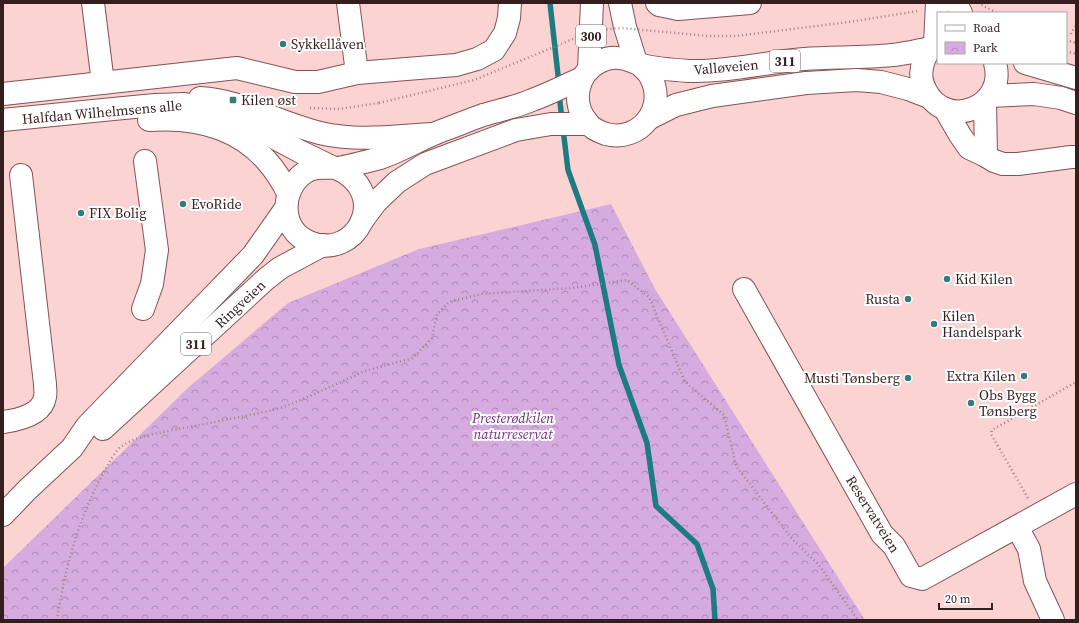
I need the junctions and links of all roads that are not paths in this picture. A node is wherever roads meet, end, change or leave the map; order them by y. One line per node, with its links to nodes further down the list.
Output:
1 (93, 3): 18 (main road)
2 (348, 3): 15 (main road)
3 (510, 3): 15 (main road)
4 (592, 3): 16 (main road, 300)
5 (620, 3): 12 (main road, 300)
6 (657, 3): 7 (main road)
7 (750, 3)
8 (956, 3): 10 (main road)
9 (930, 6): 11 (main road)
10 (960, 12)
11 (935, 45): 12 (main road, Valløveien / 311); 21 (main road)
12 (638, 64): 16 (main road, Valløveien / 311); 24 (main road)
13 (995, 64): 20 (main road)
14 (1028, 64): 17 (main road)
15 (357, 73): 18 (main road)
16 (580, 77): 26 (main road); 28 (main road, 311)
17 (1076, 78)
18 (103, 83): 19 (main road)
19 (3, 94)
20 (987, 99): 21 (main road, Valløveien / 311); 22 (main road, Valløveien / 311); 29 (main road)
21 (937, 103): 24 (main road, Valløveien / 311); 29 (main road)
22 (1076, 103)
23 (156, 105): 25 (main road, Halfdan Wilhelmsens alle); 28 (main road); 32 (main road, Halfdan Wilhelmsens alle)
24 (650, 118): 26 (main road, Valløveien / 311)
25 (3, 120)
26 (582, 124): 35 (main road, 311)
27 (3, 134): 34 (main road, Halfdan Wilhelmsens alle)
28 (434, 134): 32 (main road, Ringveien)
29 (986, 156): 30 (main road)
30 (1076, 157)
31 (146, 161): 38 (main road)
32 (334, 167): 34 (main road, Ringveien / 311); 35 (main road)
33 (21, 175): 39 (main road)
34 (287, 201): 36 (main road); 40 (main road, Ringveien / 311)
35 (362, 222): 36 (main road, Ringveien / 311)
36 (323, 246): 40 (main road, Ringveien / 311)
37 (744, 289): 43 (main road, Reservatveien)
38 (143, 309)
39 (3, 422)
40 (72, 448): 42 (main road, Ringveien / 311)
41 (1076, 494): 43 (main road, Reservatveien)
42 (3, 515)
43 (1017, 527): 44 (main road)
44 (1053, 620)

